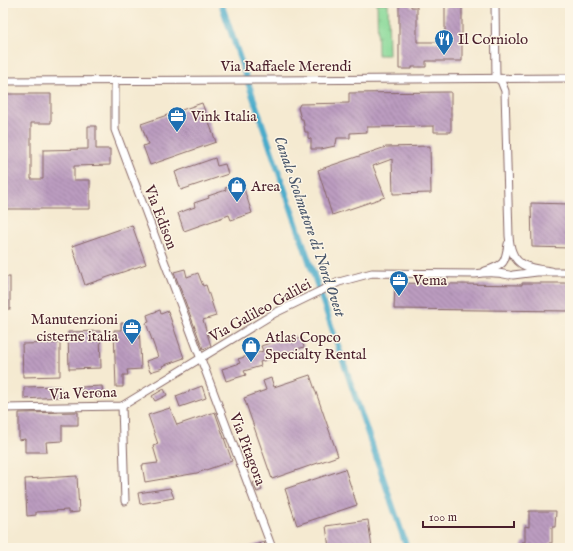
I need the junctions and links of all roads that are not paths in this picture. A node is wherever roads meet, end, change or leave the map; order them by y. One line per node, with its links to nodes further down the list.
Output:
1 (495, 3): 2 (street)
2 (496, 78): 3 (street, Via Raffaele Merendi); 4 (street, Via Raffaele Merendi); 6 (street)
3 (570, 78)
4 (115, 80): 5 (street, Via Raffaele Merendi); 13 (street, Via Edison)
5 (3, 81)
6 (509, 236): 7 (street); 8 (street)
7 (516, 260): 8 (street); 9 (street, Via Galileo Galilei); 12 (street)
8 (504, 261): 11 (street, Via Galileo Galilei); 12 (street)
9 (551, 271): 10 (street, Via Galileo Galilei); 12 (street, Via Galileo Galilei)
10 (570, 272)
11 (475, 274): 12 (street, Via Galileo Galilei); 13 (street, Via Galileo Galilei)
12 (511, 275)
13 (200, 359): 14 (street, Via Verona); 17 (street, Via Pitagora)
14 (122, 406): 15 (street, Via Verona); 16 (street)
15 (3, 408)
16 (125, 501)
17 (272, 548)

